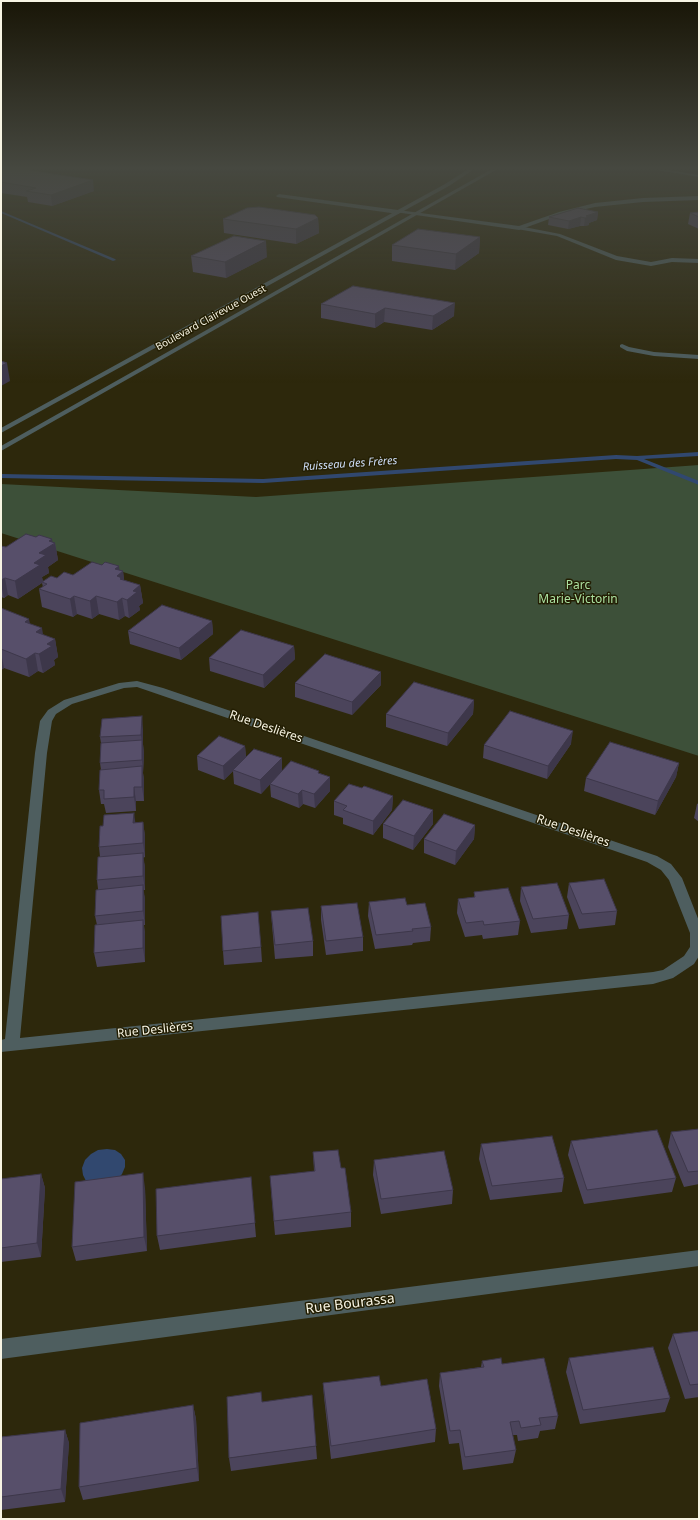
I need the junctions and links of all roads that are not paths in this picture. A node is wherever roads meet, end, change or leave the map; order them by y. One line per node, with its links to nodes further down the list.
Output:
1 (345, 241): 4 (street, Boulevard Clairevue Ouest)
2 (367, 241): 6 (street, Boulevard Clairevue Ouest)
3 (573, 241): 5 (street)
4 (308, 261): 6 (street); 9 (street, Boulevard Clairevue Ouest)
5 (699, 261)
6 (326, 264): 10 (street, Boulevard Clairevue Ouest)
7 (622, 346): 8 (street)
8 (699, 357)
9 (72, 391): 10 (street); 11 (street, Boulevard Clairevue Ouest)
10 (94, 396): 12 (street, Boulevard Clairevue Ouest)
11 (1, 431)
12 (1, 449)
13 (7, 1046): 13 (street, Rue Deslières)
14 (699, 1258): 15 (street, Rue Bourassa)
15 (1, 1349)

